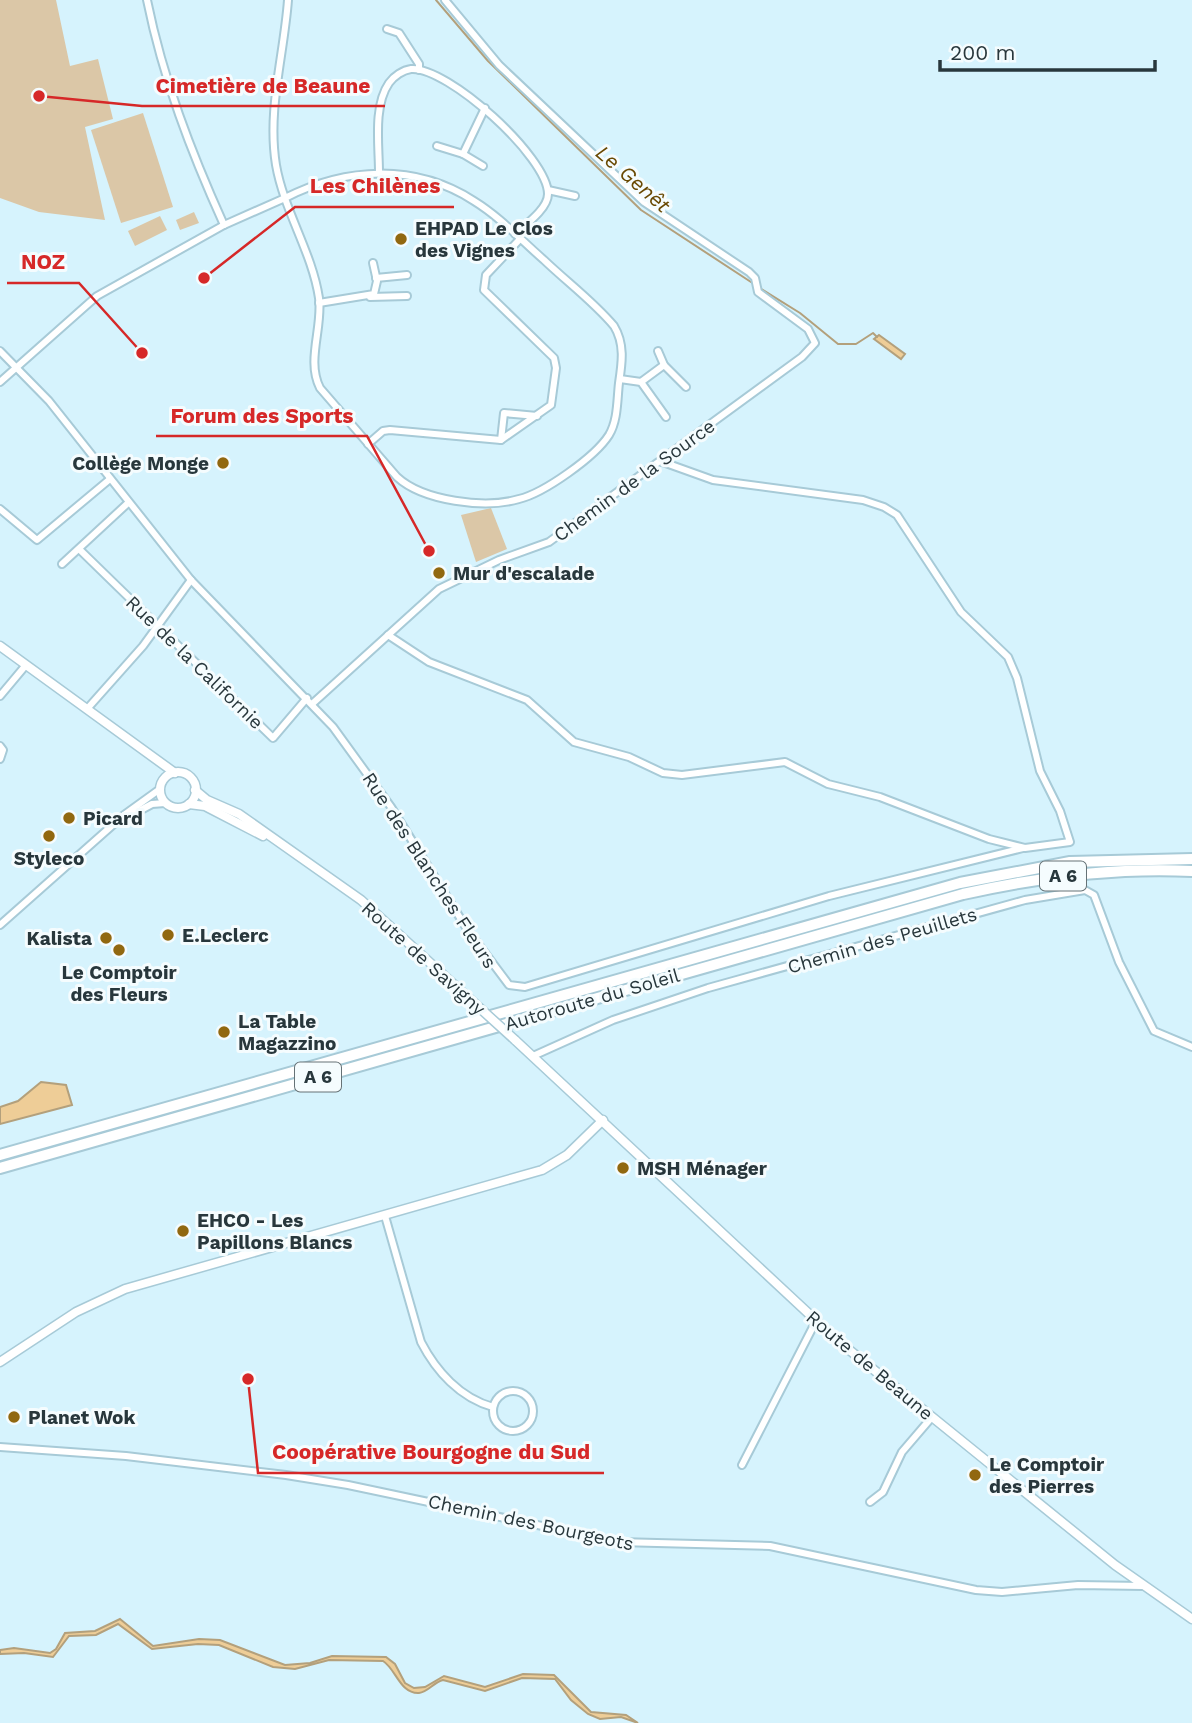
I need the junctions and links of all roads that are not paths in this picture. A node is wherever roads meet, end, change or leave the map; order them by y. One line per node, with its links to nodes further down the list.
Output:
1 (147, 0): 14 (street)
2 (445, 0): 34 (street, Chemin de la Source)
3 (288, 1): 13 (street)
4 (387, 29): 5 (street)
5 (419, 70): 6 (street); 10 (street)
6 (485, 108): 8 (street); 11 (street)
7 (437, 146): 8 (street)
8 (463, 155): 9 (street)
9 (483, 166)
10 (379, 173): 13 (street); 15 (street)
11 (548, 190): 12 (street); 15 (street)
12 (575, 196)
13 (285, 198): 14 (street); 21 (street)
14 (224, 225): 25 (street)
15 (517, 237): 26 (street); 30 (street)
16 (373, 263): 18 (street)
17 (407, 275): 18 (street)
18 (376, 278): 20 (street)
19 (407, 296): 20 (street)
20 (369, 297): 21 (street)
21 (319, 303): 33 (street)
22 (0, 351): 25 (street, Rue des Blanches Fleurs)
23 (658, 351): 24 (street)
24 (664, 365): 28 (street); 29 (street)
25 (16, 367): 27 (street); 35 (street, Rue des Blanches Fleurs)
26 (620, 379): 28 (street); 36 (street)
27 (0, 382)
28 (641, 382): 31 (street)
29 (686, 387)
30 (539, 416): 32 (street); 32 (street)
31 (666, 417)
32 (501, 440): 33 (street)
33 (368, 444): 36 (street)
34 (660, 461): 44 (street, Chemin de la Source); 60 (street)
35 (110, 479): 37 (street, Rue des Blanches Fleurs); 38 (street)
36 (503, 502): 39 (street)
37 (128, 503): 40 (street); 42 (street, Rue des Blanches Fleurs)
38 (0, 509)
39 (506, 510)
40 (79, 549): 41 (street); 43 (street, Rue de la Californie)
41 (62, 564)
42 (191, 580): 43 (street); 48 (street, Rue des Blanches Fleurs)
43 (158, 626): 48 (street, Rue de la Californie); 49 (street)
44 (388, 635): 48 (street, Chemin de la Source); 60 (street)
45 (0, 646): 46 (main road)
46 (26, 665): 47 (street); 49 (main road)
47 (0, 696)
48 (310, 701): 60 (street, Rue des Blanches Fleurs)
49 (87, 709): 51 (main road)
50 (0, 746): 52 (street)
51 (153, 758): 53 (main road); 54 (main road)
52 (0, 759)
53 (176, 773): 54 (main road); 55 (main road)
54 (161, 785): 56 (main road); 59 (street)
55 (195, 790): 57 (main road); 58 (main road, Route de Savigny)
56 (165, 803): 57 (main road); 59 (street)
57 (189, 804): 58 (main road, Route de Savigny)
58 (228, 810): 65 (main road, Route de Savigny, bridge)
59 (119, 821): 63 (street)
60 (1024, 848)
61 (1192, 859): 68 (highway, Autoroute du Soleil / A 6)
62 (1192, 871): 69 (highway, Autoroute du Soleil / A 6)
63 (0, 925)
64 (1192, 1047): 65 (street, Chemin des Peuillets)
65 (533, 1056): 66 (main road, Route de Savigny)
66 (568, 1087): 67 (main road, Route de Beaune)
67 (603, 1120): 72 (main road); 73 (main road, Route de Beaune)
68 (0, 1155)
69 (44, 1155): 70 (highway, Autoroute du Soleil / A 6); 71 (highway)
70 (0, 1168)
71 (0, 1175)
72 (385, 1216): 74 (main road); 75 (street)
73 (816, 1321): 76 (main road, Route de Beaune); 78 (street)
74 (0, 1362)
75 (493, 1407): 75 (street)
76 (932, 1417): 79 (street); 80 (main road, Route de Beaune)
77 (0, 1447): 80 (street, Chemin des Bourgeots)
78 (743, 1465)
79 (870, 1502)
80 (1143, 1586): 81 (main road, Route de Beaune)
81 (1192, 1619)

